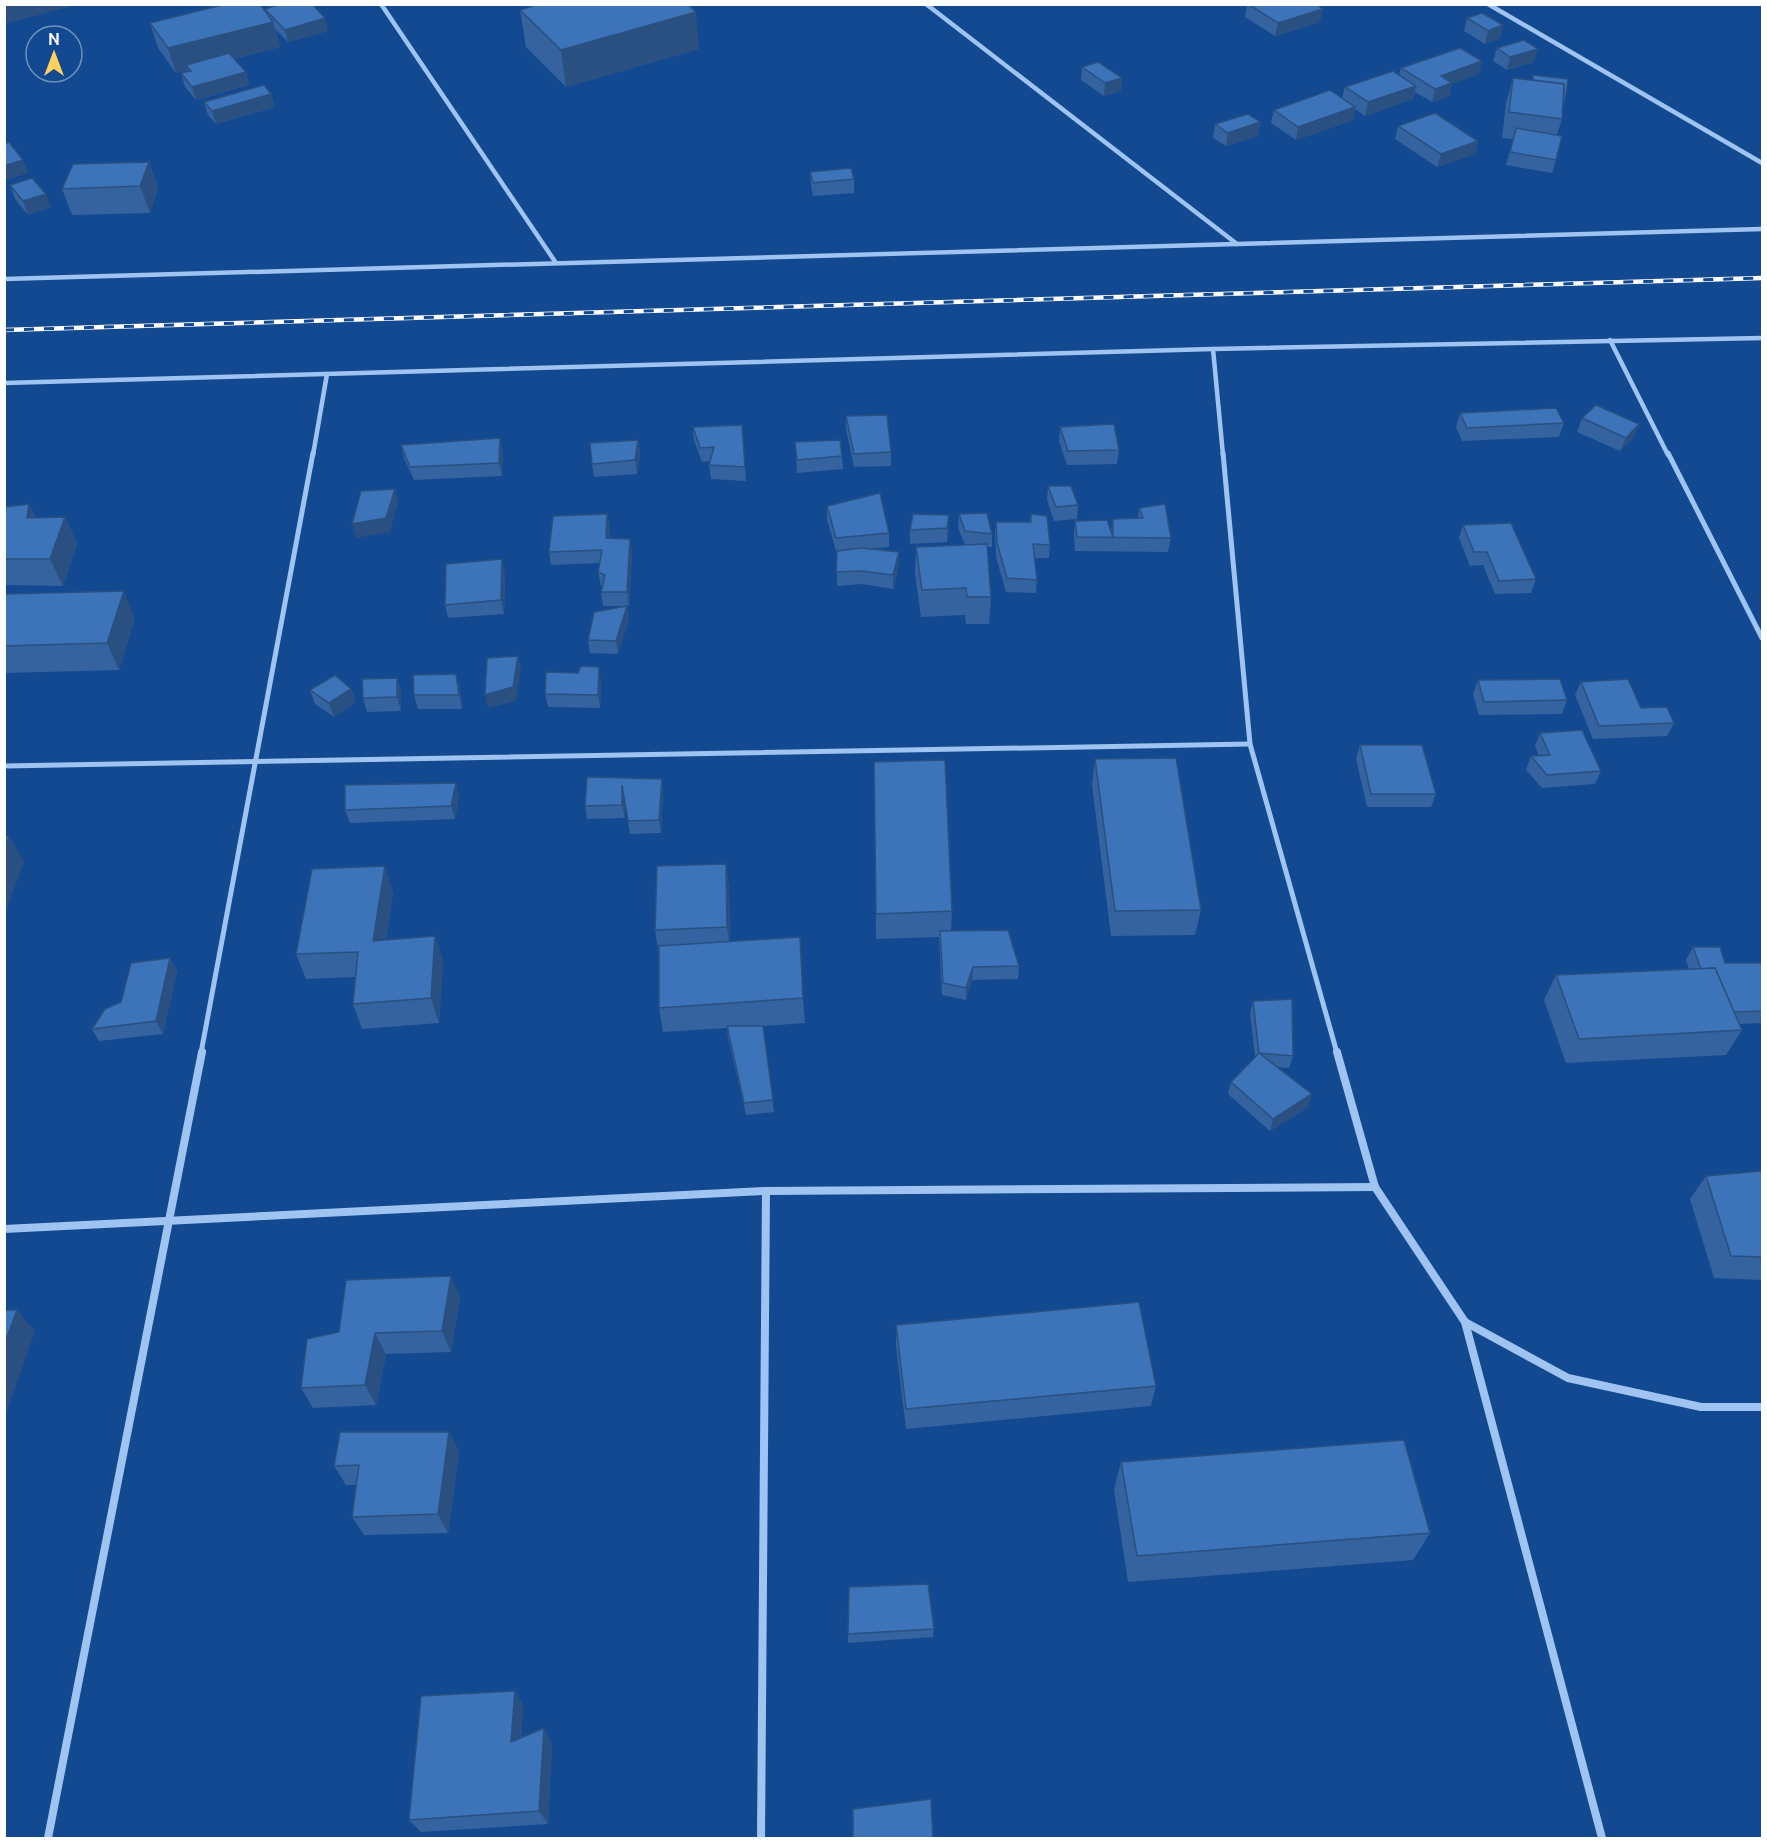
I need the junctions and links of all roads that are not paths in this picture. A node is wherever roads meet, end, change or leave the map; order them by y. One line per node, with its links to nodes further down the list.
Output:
1 (381, 4): 7 (street)
2 (926, 4): 6 (street)
3 (1488, 4): 4 (street)
4 (1762, 163)
5 (1762, 229): 6 (street)
6 (1237, 244): 7 (street)
7 (556, 263): 8 (street)
8 (4, 279)
9 (1762, 338): 10 (street)
10 (1610, 340): 11 (street); 14 (street)
11 (1213, 349): 12 (street); 15 (street)
12 (327, 374): 13 (street); 16 (street)
13 (4, 383)
14 (1762, 638)
15 (1250, 744): 16 (street); 18 (street)
16 (259, 759): 17 (street); 20 (street)
17 (4, 766)
18 (1375, 1187): 19 (street); 22 (street)
19 (766, 1191): 20 (street); 25 (street)
20 (171, 1221): 21 (street); 24 (street)
21 (4, 1229)
22 (1466, 1322): 23 (street); 26 (street)
23 (1762, 1407)
24 (48, 1839)
25 (761, 1839)
26 (1602, 1839)

